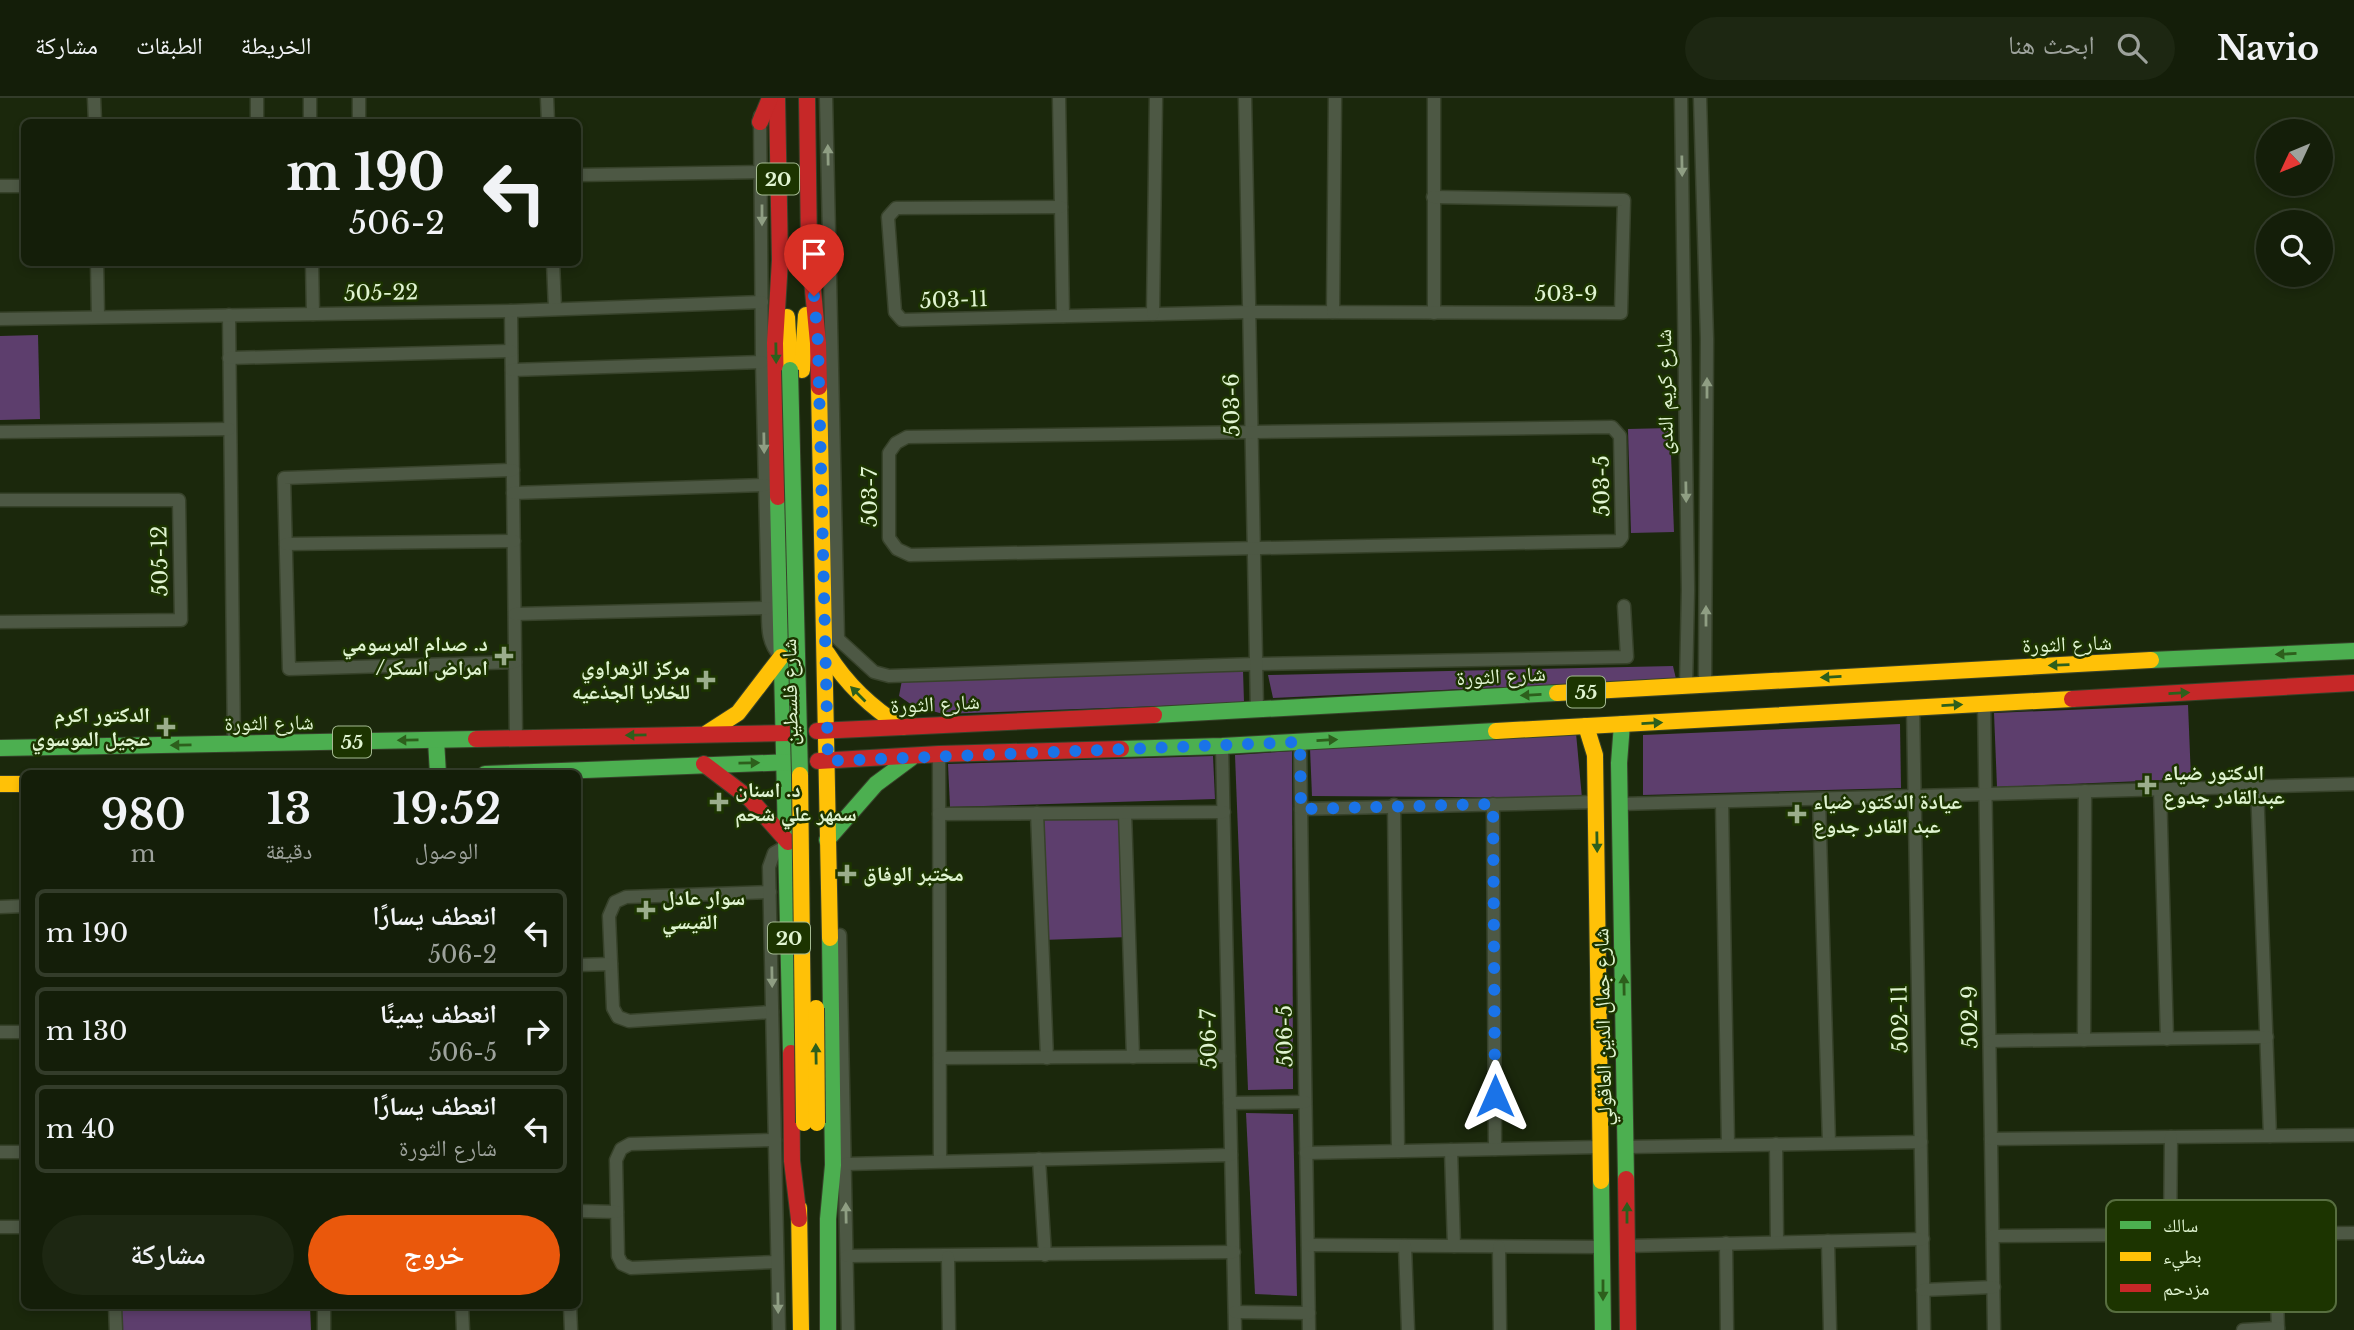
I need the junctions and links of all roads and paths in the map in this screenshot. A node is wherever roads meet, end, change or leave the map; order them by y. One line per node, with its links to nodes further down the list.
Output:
1 (94, 98): 18 (street)
2 (257, 98): 19 (street)
3 (310, 98): 20 (street)
4 (359, 98): 21 (street)
5 (547, 98): 22 (street)
6 (760, 98): 23 (street)
7 (770, 98): 23 (main road)
8 (777, 98): 31 (main road, شارع فلسطين / 20)
9 (807, 98): 30 (main road, شارع فلسطين / 20)
10 (826, 98): 72 (street, one-way to 10)
11 (1059, 98): 29 (street)
12 (1156, 98): 43 (street)
13 (1245, 98): 38 (street, 503-6)
14 (1335, 98): 39 (street)
15 (1434, 98): 28 (street)
16 (1681, 98): 47 (street, شارع كريم الندى, one-way to 47)
17 (1700, 98): 48 (street, شارع كريم الندى)
18 (95, 119)
19 (257, 119)
20 (310, 119)
21 (359, 119)
22 (548, 119)
23 (761, 122): 24 (street)
24 (762, 172): 25 (street); 35 (street, one-way to 35)
25 (581, 175)
26 (0, 186): 27 (street)
27 (21, 186)
28 (1433, 197): 40 (street); 40 (street, 503-9)
29 (1061, 207): 44 (street); 44 (street, 503-11)
30 (810, 248): 53 (main road, شارع فلسطين / 20); 68 (main road, شارع فلسطين / 20)
31 (780, 260): 53 (main road, شارع فلسطين / 20); 70 (main road, شارع فلسطين / 20, one-way to 70)
32 (97, 266): 45 (street)
33 (312, 266): 42 (street)
34 (553, 266): 36 (street)
35 (762, 302): 36 (street, 505-22); 51 (street)
36 (555, 309): 37 (street, 505-22)
37 (511, 311): 42 (street, 505-22); 49 (street)
38 (1249, 312): 39 (street, 503-9); 43 (street, 503-11); 55 (street, 503-6)
39 (1333, 312): 40 (street, 503-9)
40 (1434, 313)
41 (229, 314): 42 (street, 505-22); 45 (street, 505-22); 50 (street)
42 (313, 314)
43 (1153, 314): 44 (street, 503-11)
44 (1063, 316)
45 (98, 317): 46 (street, 505-22)
46 (0, 319)
47 (1684, 338): 48 (street); 75 (street, شارع كريم الندى, one-way to 75)
48 (1707, 339): 74 (street, شارع كريم الندى, one-way to 48)
49 (511, 351): 50 (street); 52 (street)
50 (229, 358): 54 (street)
51 (762, 362): 52 (street); 58 (street, one-way to 58)
52 (512, 370): 57 (street)
53 (796, 370): 140 (main road, شارع فلسطين / 20, bridge)
54 (229, 429): 56 (street); 89 (street)
55 (1252, 431): 63 (street, 503-6); 63 (street, 503-7); 63 (street, 503-5)
56 (0, 432)
57 (513, 470): 59 (street); 62 (street)
58 (765, 485): 59 (street); 65 (street)
59 (513, 493): 61 (street)
60 (0, 500): 67 (street, 505-12)
61 (514, 541): 62 (street); 66 (street)
62 (286, 544): 71 (street)
63 (1254, 546): 72 (street, 503-6)
64 (1624, 606): 72 (street)
65 (768, 608): 66 (street); 70 (street)
66 (515, 614): 71 (street)
67 (0, 622)
68 (825, 650): 82 (main road, one-way to 68); 83 (main road, شارع فلسطين / 20)
69 (2354, 651): 74 (main road, شارع الثورة / 55, one-way to 74)
70 (781, 657): 84 (main road, شارع فلسطين / 20); 85 (main road)
71 (515, 662): 86 (street)
72 (1256, 664): 78 (street, 503-6)
73 (2354, 683): 76 (main road, شارع الثورة / 55, one-way to 73)
74 (1705, 684): 75 (main road, شارع الثورة / 55)
75 (1686, 686): 79 (main road, شارع الثورة / 55, one-way to 79)
76 (1984, 703): 77 (main road, شارع الثورة / 55, one-way to 76); 107 (street, 502-9)
77 (1913, 707): 80 (main road, شارع الثورة / 55, one-way to 77); 108 (street, 502-11)
78 (1257, 710): 79 (main road, شارع الثورة / 55); 82 (main road, شارع الثورة / 55)
79 (1433, 718): 81 (main road, شارع الثورة / 55); 88 (main road, شارع الثورة / 55, one-way to 79)
80 (1622, 724): 81 (main road, شارع الثورة / 55); 97 (main road, شارع جمال الدين العاقولي)
81 (1587, 726): 96 (main road, شارع جمال الدين العاقولي)
82 (902, 727): 83 (main road, شارع الثورة / 55)
83 (822, 731): 94 (main road, شارع فلسطين / 20)
84 (787, 733): 85 (main road, شارع الثورة / 55); 95 (main road, شارع فلسطين / 20)
85 (704, 734): 86 (main road, شارع الثورة / 55, one-way to 86)
86 (516, 737): 87 (main road, شارع الثورة / 55)
87 (436, 740): 89 (main road, شارع الثورة / 55, one-way to 89); 99 (main road)
88 (1300, 742): 90 (main road, شارع الثورة / 55); 115 (street, 506-5)
89 (234, 745): 91 (main road, شارع الثورة / 55, one-way to 91)
90 (1222, 746): 92 (main road, شارع الثورة / 55); 116 (street, 506-7)
91 (0, 748)
92 (939, 754): 93 (main road, شارع الثورة / 55); 119 (street)
93 (912, 757): 94 (main road, شارع الثورة / 55); 120 (main road)
94 (823, 761): 120 (main road, شارع فلسطين / 20)
95 (787, 762): 98 (main road, one-way to 95); 121 (main road, شارع فلسطين / 20)
96 (1595, 763): 97 (main road); 110 (main road, شارع جمال الدين العاقولي)
97 (1619, 763): 113 (main road, شارع جمال الدين العاقولي)
98 (704, 764): 100 (main road); 121 (main road)
99 (438, 770)
100 (581, 771)
101 (2354, 783): 104 (street)
102 (0, 784): 103 (main road)
103 (21, 784)
104 (2257, 786): 105 (street); 130 (street)
105 (2160, 789): 106 (street); 131 (street)
106 (2085, 791): 107 (street); 132 (street)
107 (1986, 794): 108 (street); 133 (street, 502-9)
108 (1915, 796): 109 (street); 146 (street, 502-11)
109 (1819, 799): 111 (street); 147 (street)
110 (1597, 802): 112 (street); 150 (main road, شارع جمال الدين العاقولي, one-way to 150)
111 (1722, 802): 113 (street); 149 (street)
112 (1493, 804): 114 (street); 152 (street)
113 (1620, 804): 151 (main road, شارع جمال الدين العاقولي, one-way to 113)
114 (1394, 805): 115 (street); 154 (street)
115 (1301, 809): 138 (street, 506-5)
116 (1223, 812): 118 (street); 134 (street, 506-7)
117 (1037, 813): 118 (street); 119 (street); 137 (street)
118 (1125, 813): 135 (street)
119 (939, 814): 136 (street)
120 (832, 834): 161 (street); 166 (main road, شارع فلسطين / 20)
121 (788, 843): 122 (street); 165 (main road, شارع فلسطين / 20)
122 (770, 892): 125 (street); 127 (street, one-way to 127)
123 (21, 906): 124 (street)
124 (0, 907)
125 (611, 964): 126 (street); 127 (street)
126 (581, 965)
127 (772, 1012): 145 (street)
128 (0, 1032): 129 (street)
129 (21, 1032)
130 (2267, 1037): 131 (street); 142 (street)
131 (2167, 1039): 132 (street)
132 (2084, 1040): 133 (street)
133 (1990, 1041): 144 (street, 502-9)
134 (1229, 1056): 135 (street); 139 (street, 506-7)
135 (1133, 1057): 137 (street)
136 (940, 1058): 137 (street); 160 (street)
137 (1047, 1058)
138 (1306, 1102): 139 (street); 157 (street, 506-5)
139 (1230, 1103): 158 (street, 506-7)
140 (811, 1123): 165 (main road, شارع فلسطين / 20); 166 (main road, شارع فلسطين / 20)
141 (2354, 1135): 142 (street)
142 (2270, 1136): 143 (street)
143 (2171, 1137): 144 (street); 162 (street)
144 (1991, 1139): 172 (street, 502-9)
145 (775, 1140): 164 (street); 187 (street)
146 (1921, 1142): 147 (street); 173 (street, 502-11)
147 (1829, 1143): 148 (street)
148 (1776, 1144): 149 (street); 175 (street)
149 (1728, 1145): 151 (street)
150 (1601, 1147): 152 (street); 182 (main road, شارع جمال الدين العاقولي)
151 (1626, 1147): 180 (main road, شارع جمال الدين العاقولي, one-way to 151)
152 (1495, 1149): 153 (street)
153 (1451, 1150): 154 (street); 179 (street)
154 (1398, 1151): 157 (street)
155 (0, 1152): 156 (street)
156 (21, 1152)
157 (1306, 1153): 177 (street, 506-5)
158 (1231, 1155): 159 (street); 183 (street, 506-7)
159 (1039, 1159): 160 (street); 184 (street)
160 (940, 1161): 161 (street)
161 (845, 1164): 185 (street, one-way to 161)
162 (2170, 1200)
163 (581, 1211): 164 (street)
164 (617, 1212): 187 (street)
165 (799, 1219): 202 (main road, شارع فلسطين / 20)
166 (828, 1219): 203 (main road, شارع فلسطين / 20)
167 (0, 1227): 168 (street)
168 (21, 1227)
169 (2336, 1233): 170 (street)
170 (2354, 1233)
171 (2106, 1235): 172 (street)
172 (1993, 1236): 188 (street, 502-9)
173 (1923, 1239): 174 (street); 189 (street, 502-11)
174 (1828, 1241): 175 (street); 213 (street)
175 (1777, 1242): 176 (street)
176 (1726, 1243): 180 (street); 212 (street)
177 (1308, 1245): 178 (street); 195 (street, 506-5)
178 (1405, 1246): 179 (street); 208 (street)
179 (1454, 1246): 181 (street)
180 (1627, 1246): 211 (main road, شارع جمال الدين العاقولي)
181 (1499, 1247): 182 (street); 209 (street)
182 (1603, 1247): 210 (main road, شارع جمال الدين العاقولي, one-way to 210)
183 (1234, 1252): 184 (street); 194 (street, 506-7)
184 (1045, 1255): 186 (street)
185 (847, 1256): 186 (street); 204 (street)
186 (948, 1257): 205 (street)
187 (777, 1262): 201 (street, one-way to 201)
188 (1994, 1287): 189 (street); 215 (street, 502-9)
189 (1923, 1290): 214 (street, 502-11)
190 (115, 1309): 197 (street)
191 (324, 1309): 198 (street)
192 (462, 1309): 199 (street)
193 (570, 1309): 200 (street)
194 (1235, 1312): 195 (street); 206 (street, 506-7)
195 (1309, 1313): 207 (street, 506-5)
196 (2278, 1329): 216 (street)
197 (116, 1330)
198 (324, 1330)
199 (463, 1330)
200 (571, 1330)
201 (779, 1330)
202 (800, 1330)
203 (828, 1330)
204 (848, 1330)
205 (948, 1330)
206 (1235, 1330)
207 (1309, 1330)
208 (1408, 1330)
209 (1500, 1330)
210 (1603, 1330)
211 (1628, 1330)
212 (1727, 1330)
213 (1830, 1330)
214 (1924, 1330)
215 (1994, 1330)
216 (2244, 1330)

